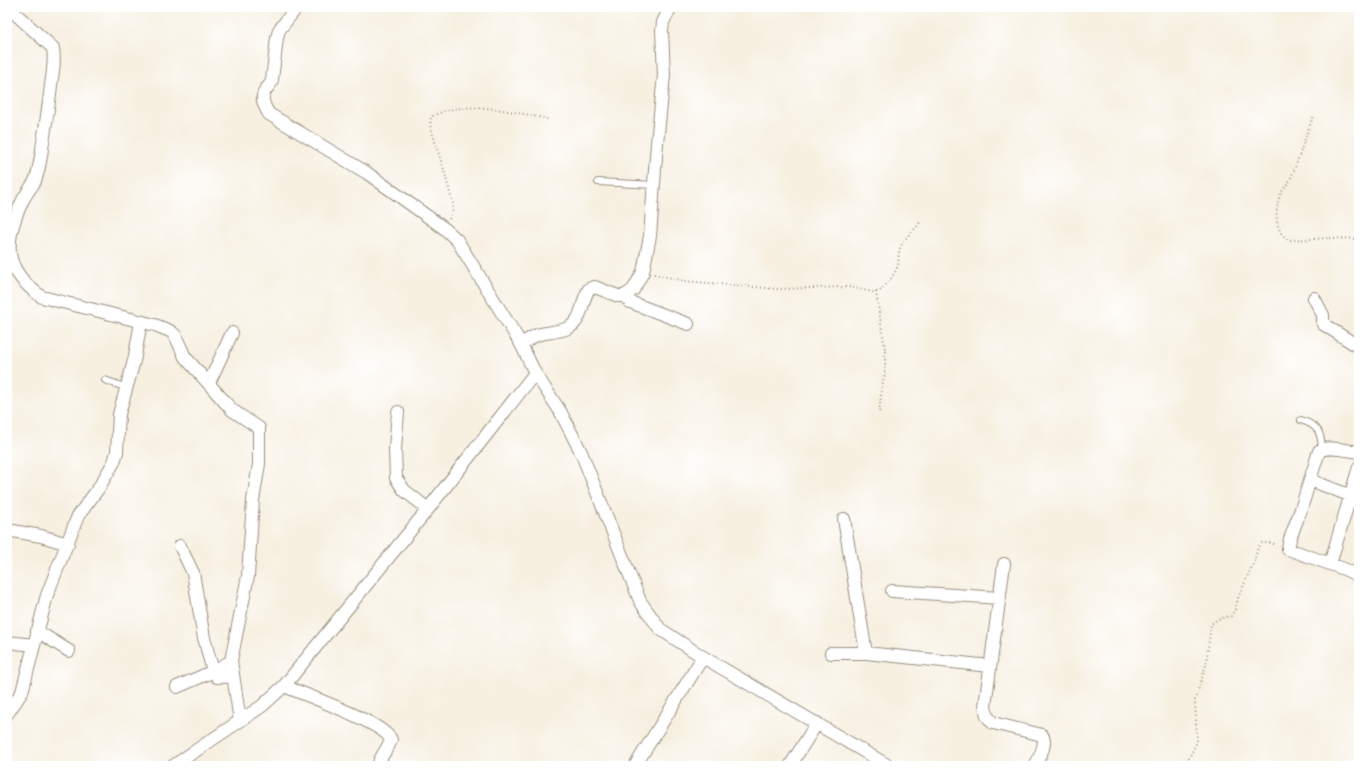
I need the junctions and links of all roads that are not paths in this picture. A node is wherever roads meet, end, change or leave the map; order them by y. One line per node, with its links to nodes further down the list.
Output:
1 (8, 7): 6 (street)
2 (297, 7): 12 (street)
3 (671, 7): 5 (street)
4 (598, 182): 5 (lane)
5 (654, 185): 7 (street)
6 (8, 254): 9 (street)
7 (624, 296): 10 (street); 12 (street)
8 (1314, 298): 13 (street)
9 (141, 322): 16 (street); 17 (street)
10 (688, 324)
11 (232, 333): 16 (street)
12 (521, 344): 14 (street)
13 (1359, 347)
14 (535, 373): 25 (street); 41 (street)
15 (105, 380): 17 (lane)
16 (209, 383): 42 (street)
17 (127, 388): 28 (street)
18 (398, 412): 25 (street)
19 (1302, 420): 20 (lane)
20 (1322, 450): 21 (street); 23 (street)
21 (1359, 452)
22 (1359, 467): 24 (street)
23 (1310, 480): 24 (street); 31 (street)
24 (1355, 497): 31 (street)
25 (428, 510): 46 (street)
26 (844, 519): 40 (street)
27 (7, 530): 28 (street)
28 (68, 544): 35 (street)
29 (180, 546): 44 (street)
30 (1004, 564): 34 (street)
31 (1330, 564): 32 (street)
32 (1359, 576)
33 (892, 591): 34 (street)
34 (1000, 598): 43 (street)
35 (37, 630): 37 (street); 38 (street)
36 (7, 642): 37 (street)
37 (34, 645): 48 (street)
38 (69, 651)
39 (831, 653): 40 (street)
40 (866, 653): 43 (street)
41 (704, 656): 50 (street); 54 (street)
42 (231, 661): 44 (street); 45 (street)
43 (990, 666): 56 (street)
44 (214, 671): 45 (street); 47 (street)
45 (232, 676): 49 (street)
46 (284, 686): 49 (street); 53 (street)
47 (177, 687)
48 (7, 714)
49 (240, 721): 52 (street)
50 (817, 723): 51 (street); 55 (street)
51 (887, 765)
52 (172, 766)
53 (382, 766)
54 (635, 766)
55 (790, 766)
56 (1035, 766)

